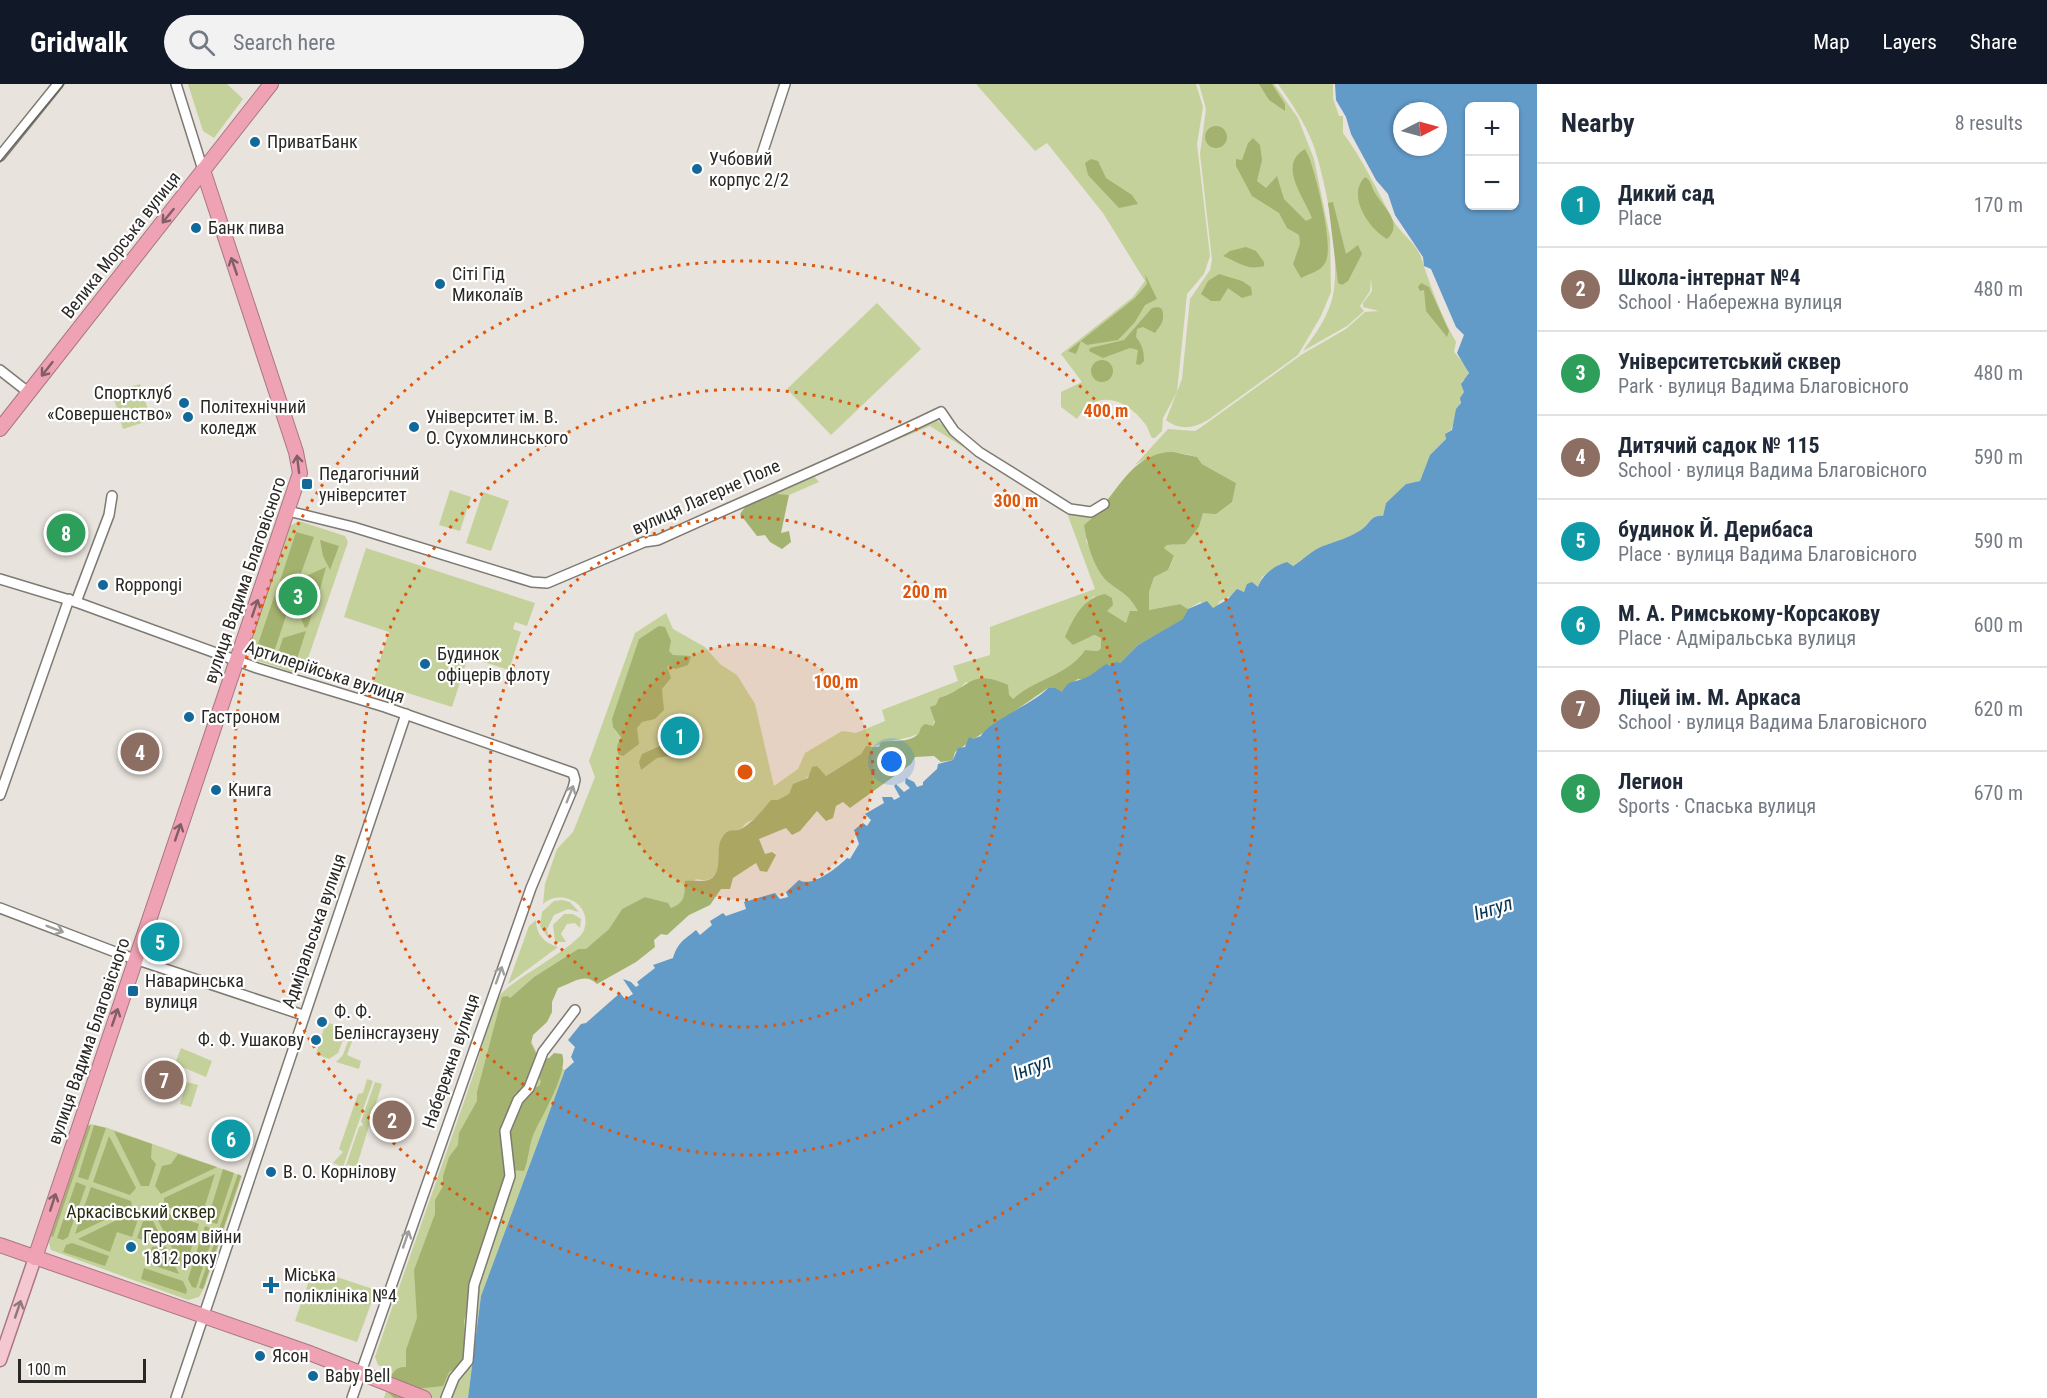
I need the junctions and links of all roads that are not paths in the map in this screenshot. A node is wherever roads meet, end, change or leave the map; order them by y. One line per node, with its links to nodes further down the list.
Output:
1 (58, 84): 5 (street)
2 (176, 84): 7 (street, вулиця Вадима Благовісного)
3 (271, 84): 7 (highway, Велика Морська вулиця)
4 (785, 84): 6 (street)
5 (0, 156)
6 (761, 157)
7 (203, 170): 9 (highway, Велика Морська вулиця, one-way to 9); 13 (highway, вулиця Вадима Благовісного, one-way to 7)
8 (0, 369): 9 (street)
9 (28, 392): 10 (highway, Велика Морська вулиця)
10 (0, 429)
11 (112, 496): 15 (street)
12 (1104, 504): 13 (street, вулиця Лагерне Поле)
13 (288, 511): 16 (highway, вулиця Вадима Благовісного, one-way to 13)
14 (0, 579): 15 (street, Артилерійська вулиця)
15 (72, 601): 16 (street, Артилерійська вулиця); 19 (street)
16 (236, 661): 17 (street, Артилерійська вулиця); 21 (highway, вулиця Вадима Благовісного, one-way to 16)
17 (406, 714): 18 (street, Артилерійська вулиця); 23 (street, Адміральська вулиця)
18 (573, 773): 28 (street, Набережна вулиця, one-way to 18)
19 (0, 795)
20 (0, 908): 21 (street, one-way to 21)
21 (135, 960): 23 (street); 25 (highway, вулиця Вадима Благовісного, one-way to 21)
22 (575, 1010): 32 (street)
23 (303, 1016): 26 (street, Адміральська вулиця)
24 (0, 1245): 25 (highway)
25 (35, 1258): 26 (highway); 27 (main road, вулиця Вадима Благовісного, one-way to 25)
26 (203, 1316): 28 (highway); 29 (street, Адміральська вулиця)
27 (0, 1360)
28 (360, 1373): 30 (street, Набережна вулиця); 31 (highway)
29 (176, 1398)
30 (352, 1398)
31 (424, 1398)
32 (446, 1398)

